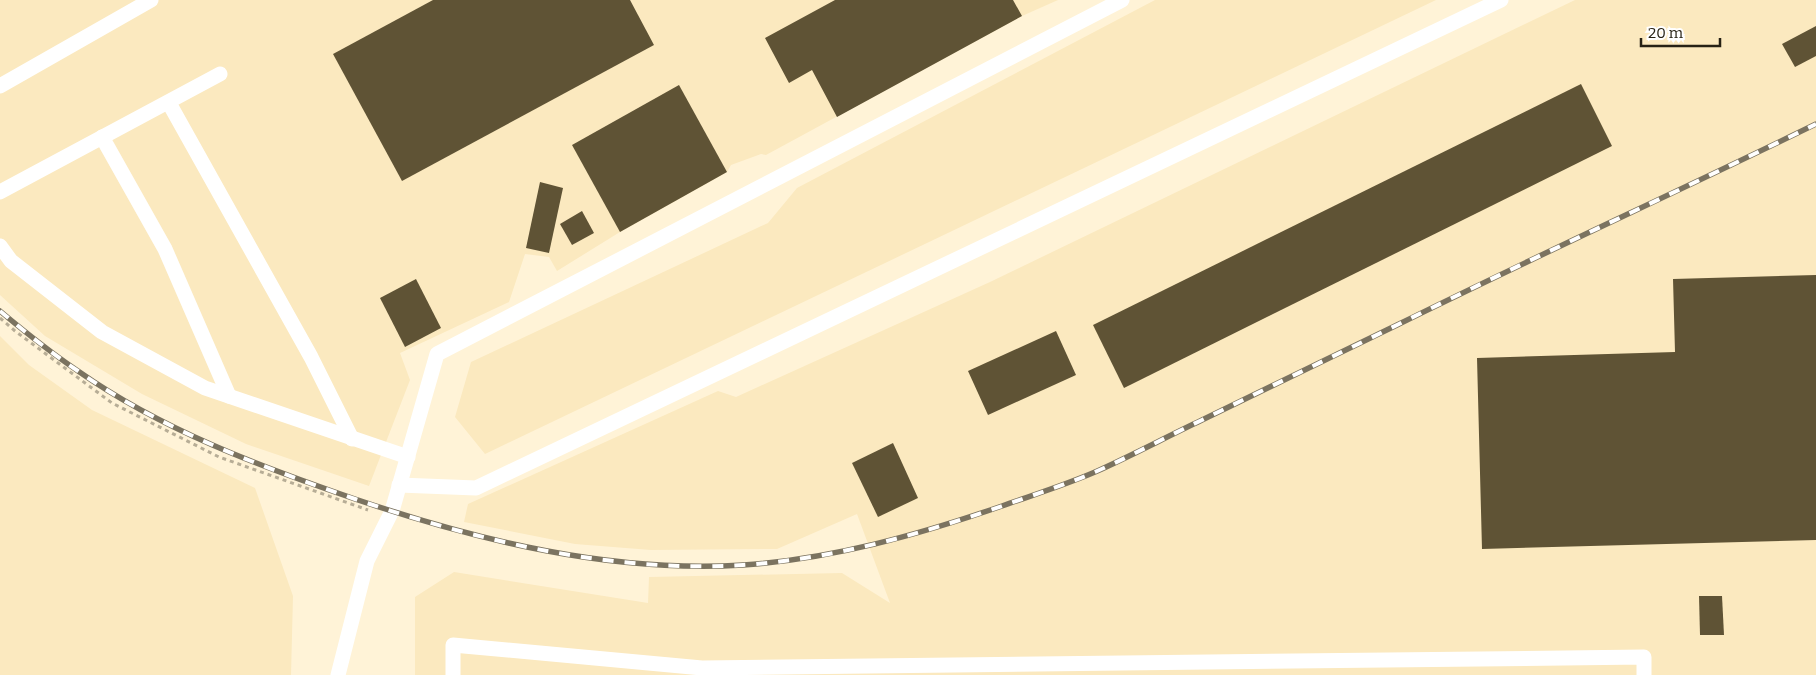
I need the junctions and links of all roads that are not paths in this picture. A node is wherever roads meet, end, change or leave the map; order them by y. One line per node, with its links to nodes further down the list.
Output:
1 (151, 0): 5 (lane)
2 (1122, 0): 12 (lane)
3 (1501, 0): 13 (lane)
4 (220, 74): 6 (lane)
5 (0, 86)
6 (169, 103): 7 (lane); 11 (lane)
7 (102, 138): 8 (lane); 10 (lane)
8 (0, 192)
9 (0, 246): 10 (lane)
10 (229, 396): 11 (lane)
11 (352, 439): 12 (lane)
12 (408, 457): 13 (lane)
13 (400, 485): 14 (lane)
14 (338, 675)
15 (453, 675): 16 (lane)
16 (1644, 675)

